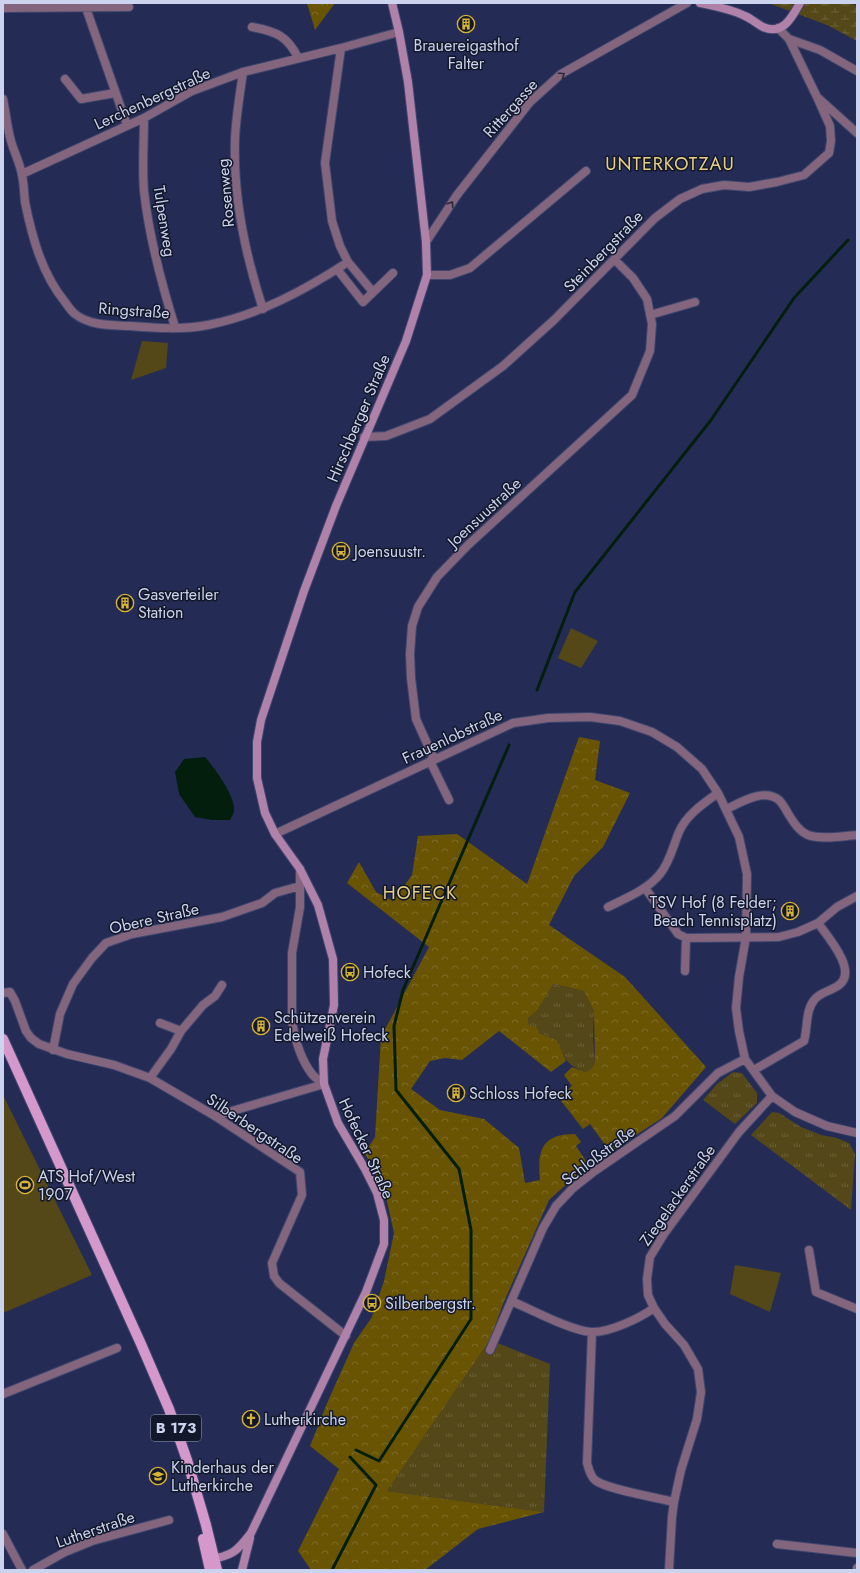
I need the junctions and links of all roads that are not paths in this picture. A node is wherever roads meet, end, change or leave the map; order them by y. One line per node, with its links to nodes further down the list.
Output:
1 (392, 3): 10 (main road, Hirschberger Straße)
2 (687, 3): 25 (street, Rittergasse, one-way to 2)
3 (700, 3): 9 (main road)
4 (800, 3): 9 (main road)
5 (86, 6): 6 (street); 7 (street); 17 (street)
6 (129, 7)
7 (3, 8)
8 (252, 27): 13 (street)
9 (778, 28): 11 (street)
10 (399, 32): 12 (street, Lerchenbergstraße); 25 (main road, Hirschberger Straße)
11 (789, 39): 14 (street); 18 (street, Steinbergstraße)
12 (341, 48): 13 (street, Lerchenbergstraße); 27 (street)
13 (298, 58): 15 (street, Lerchenbergstraße)
14 (857, 71)
15 (242, 72): 20 (street, Lerchenbergstraße); 33 (street, Rosenweg)
16 (65, 79): 17 (street)
17 (115, 93): 21 (street)
18 (817, 97): 22 (street); 26 (street, Steinbergstraße)
19 (3, 99): 24 (street, Ringstraße)
20 (144, 118): 21 (street, Lerchenbergstraße); 35 (street, Tulpenweg)
21 (126, 125): 24 (street, Lerchenbergstraße)
22 (857, 133)
23 (586, 171): 30 (street)
24 (22, 174): 35 (street, Ringstraße)
25 (428, 239): 30 (main road, Hirschberger Straße)
26 (615, 260): 34 (street, Joensuustraße); 36 (street, Steinbergstraße)
27 (348, 262): 28 (street, Ringstraße); 31 (street)
28 (338, 269): 31 (street); 33 (street, Ringstraße)
29 (393, 273): 31 (street)
30 (427, 275): 36 (main road, Hirschberger Straße)
31 (373, 292)
32 (695, 302): 34 (street)
33 (263, 309): 35 (street, Ringstraße)
34 (650, 315): 37 (street, Joensuustraße)
35 (175, 327)
36 (364, 437): 41 (main road, Hirschberger Straße)
37 (432, 760): 38 (street, Frauenlobstraße); 39 (street, Joensuustraße); 41 (street, Frauenlobstraße)
38 (718, 793): 40 (street, Frauenlobstraße); 45 (street)
39 (449, 800)
40 (727, 810): 42 (street); 49 (street, Frauenlobstraße)
41 (275, 834): 43 (main road, Hofecker Straße)
42 (857, 835)
43 (300, 869): 44 (street); 61 (main road, Hofecker Straße)
44 (300, 886): 57 (street, Obere Straße); 61 (street)
45 (644, 888): 47 (street); 50 (street)
46 (857, 896): 48 (street)
47 (608, 907)
48 (818, 923): 49 (street); 59 (street)
49 (746, 937): 50 (street); 58 (street, Frauenlobstraße)
50 (686, 938): 51 (street)
51 (685, 971)
52 (222, 985): 55 (street)
53 (3, 993): 57 (street, Silberbergstraße)
54 (160, 1023): 55 (street)
55 (181, 1031): 60 (street)
56 (3, 1039): 80 (main road, B 173)
57 (53, 1050): 60 (street, Silberbergstraße)
58 (745, 1059): 59 (street, Frauenlobstraße); 66 (street, Schloßstraße)
59 (754, 1070): 62 (street, Frauenlobstraße)
60 (150, 1078): 63 (street, Silberbergstraße)
61 (324, 1084): 63 (street); 70 (main road, Hofecker Straße)
62 (772, 1096): 64 (street, Frauenlobstraße); 67 (street, Ziegelackerstraße)
63 (215, 1116): 70 (street, Silberbergstraße)
64 (857, 1133)
65 (808, 1250): 68 (street)
66 (511, 1301): 69 (street); 72 (street, Schloßstraße)
67 (654, 1308): 69 (street); 74 (street, Ziegelackerstraße)
68 (857, 1309)
69 (592, 1332): 74 (street)
70 (346, 1336): 77 (main road, Hofecker Straße)
71 (117, 1348): 73 (street)
72 (490, 1350)
73 (3, 1394)
74 (674, 1502): 85 (street, Ziegelackerstraße)
75 (169, 1520): 82 (street, Lutherstraße)
76 (3, 1534): 81 (street)
77 (251, 1534): 80 (main road, Hofecker Straße); 84 (main road, Hofecker Straße)
78 (777, 1544): 79 (street)
79 (857, 1553)
80 (211, 1563): 83 (main road, B 173)
81 (22, 1570)
82 (33, 1570)
83 (217, 1570)
84 (242, 1570)
85 (669, 1570)

